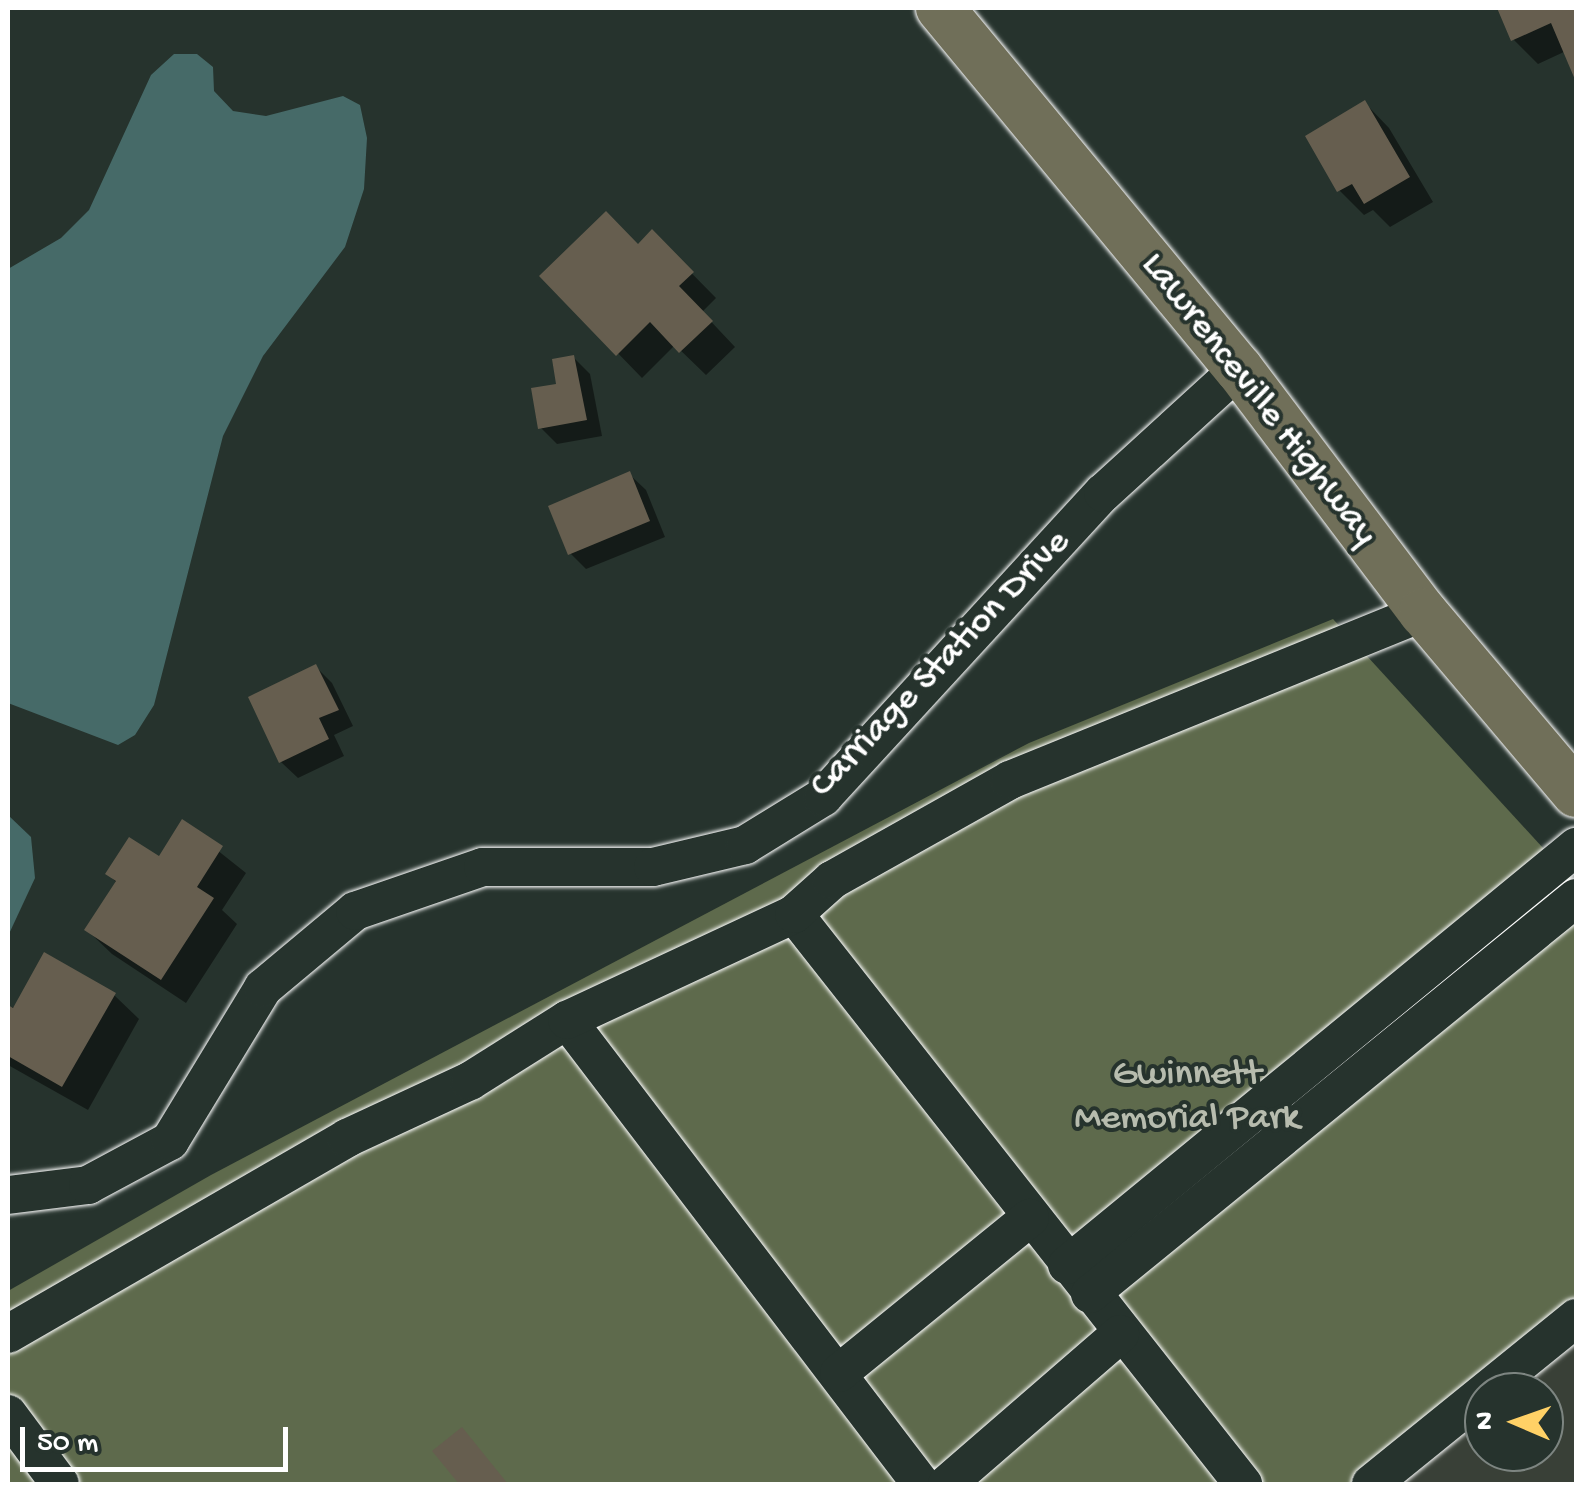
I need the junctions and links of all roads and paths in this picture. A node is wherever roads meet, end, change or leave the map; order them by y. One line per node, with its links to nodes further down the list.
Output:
1 (940, 8): 2 (main road, Lawrenceville Highway)
2 (1239, 369): 3 (main road, Lawrenceville Highway); 9 (street, Carriage Station Drive)
3 (1423, 612): 4 (main road, Lawrenceville Highway); 7 (street)
4 (1576, 793)
5 (1576, 847): 11 (street)
6 (1576, 898): 11 (street)
7 (794, 914): 8 (street); 10 (street)
8 (567, 1020): 13 (street); 15 (street)
9 (8, 1195)
10 (1030, 1218): 11 (street); 15 (street)
11 (1079, 1280): 14 (street)
12 (1576, 1318): 21 (street)
13 (8, 1334)
14 (1120, 1334): 19 (street); 20 (street)
15 (840, 1372): 18 (street)
16 (8, 1414): 17 (street)
17 (60, 1484)
18 (921, 1484)
19 (946, 1484)
20 (1243, 1484)
21 (1371, 1484)

